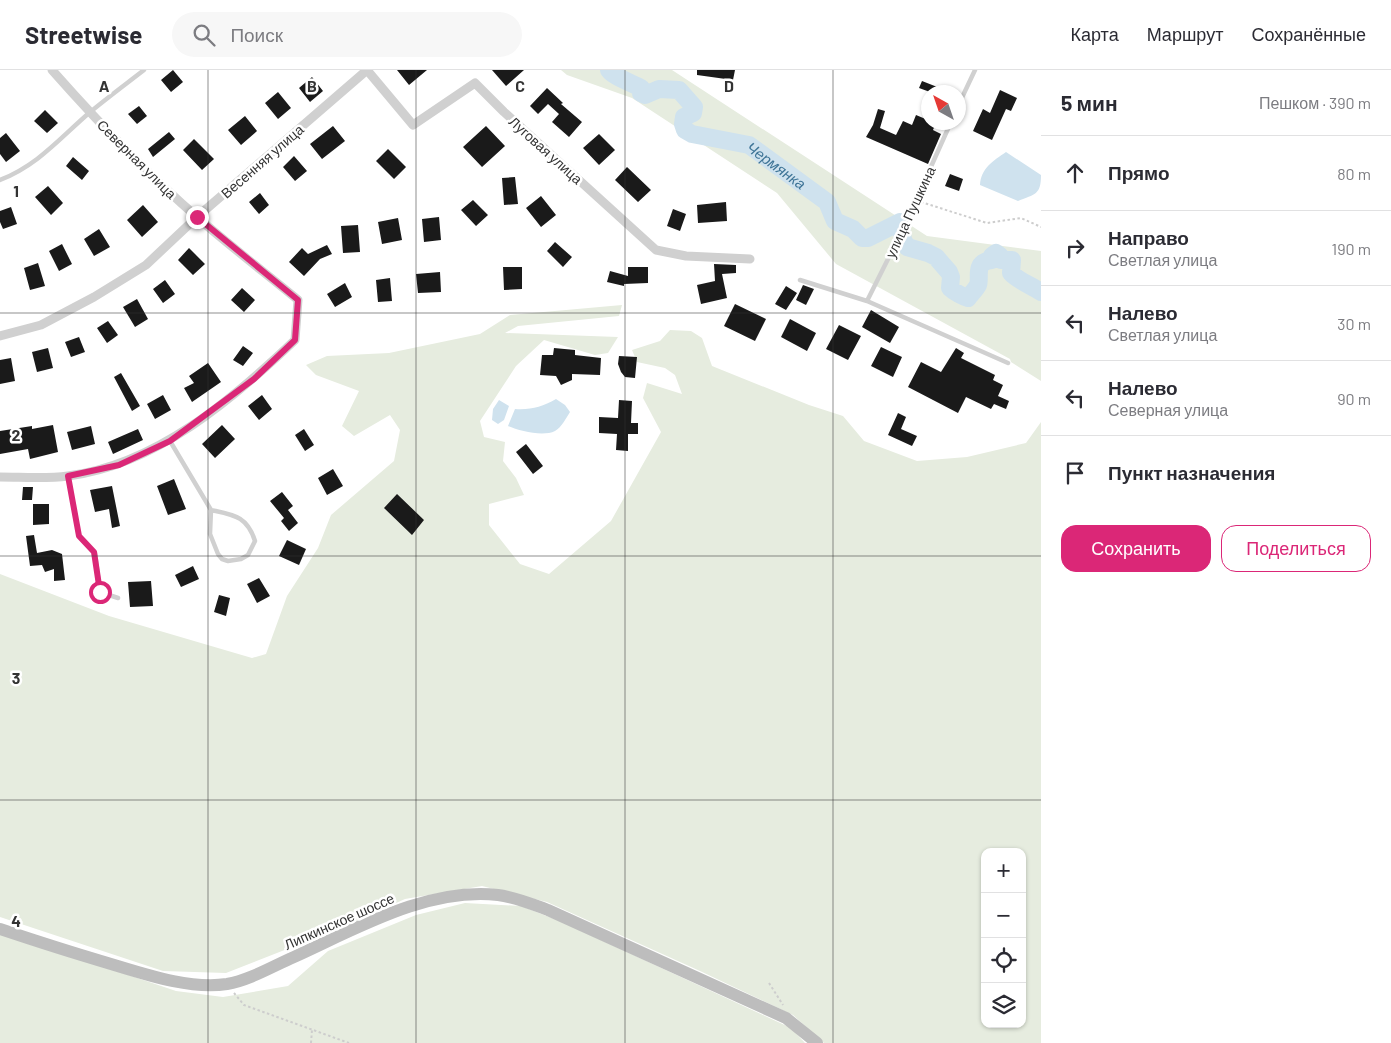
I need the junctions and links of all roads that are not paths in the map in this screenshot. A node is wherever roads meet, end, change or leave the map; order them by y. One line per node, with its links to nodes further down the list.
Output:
1 (52, 70): 6 (street, Северная улица)
2 (144, 70): 6 (lane)
3 (367, 70): 9 (street, Весенняя улица); 10 (street, Луговая улица)
4 (975, 70): 5 (lane)
5 (966, 89)
6 (90, 113): 8 (lane); 9 (street, Северная улица)
7 (947, 130): 12 (lane, улица Пушкина)
8 (0, 180)
9 (197, 217): 13 (street, Весенняя улица); 15 (street, Северная улица)
10 (750, 259)
11 (800, 280): 12 (lane)
12 (867, 301): 14 (lane)
13 (0, 336)
14 (1008, 364)
15 (170, 441): 16 (street); 18 (lane)
16 (68, 476): 17 (street); 19 (lane)
17 (0, 477)
18 (211, 510): 18 (lane)
19 (118, 598)
20 (0, 929): 21 (street, Липкинское шоссе)
21 (817, 1043)

